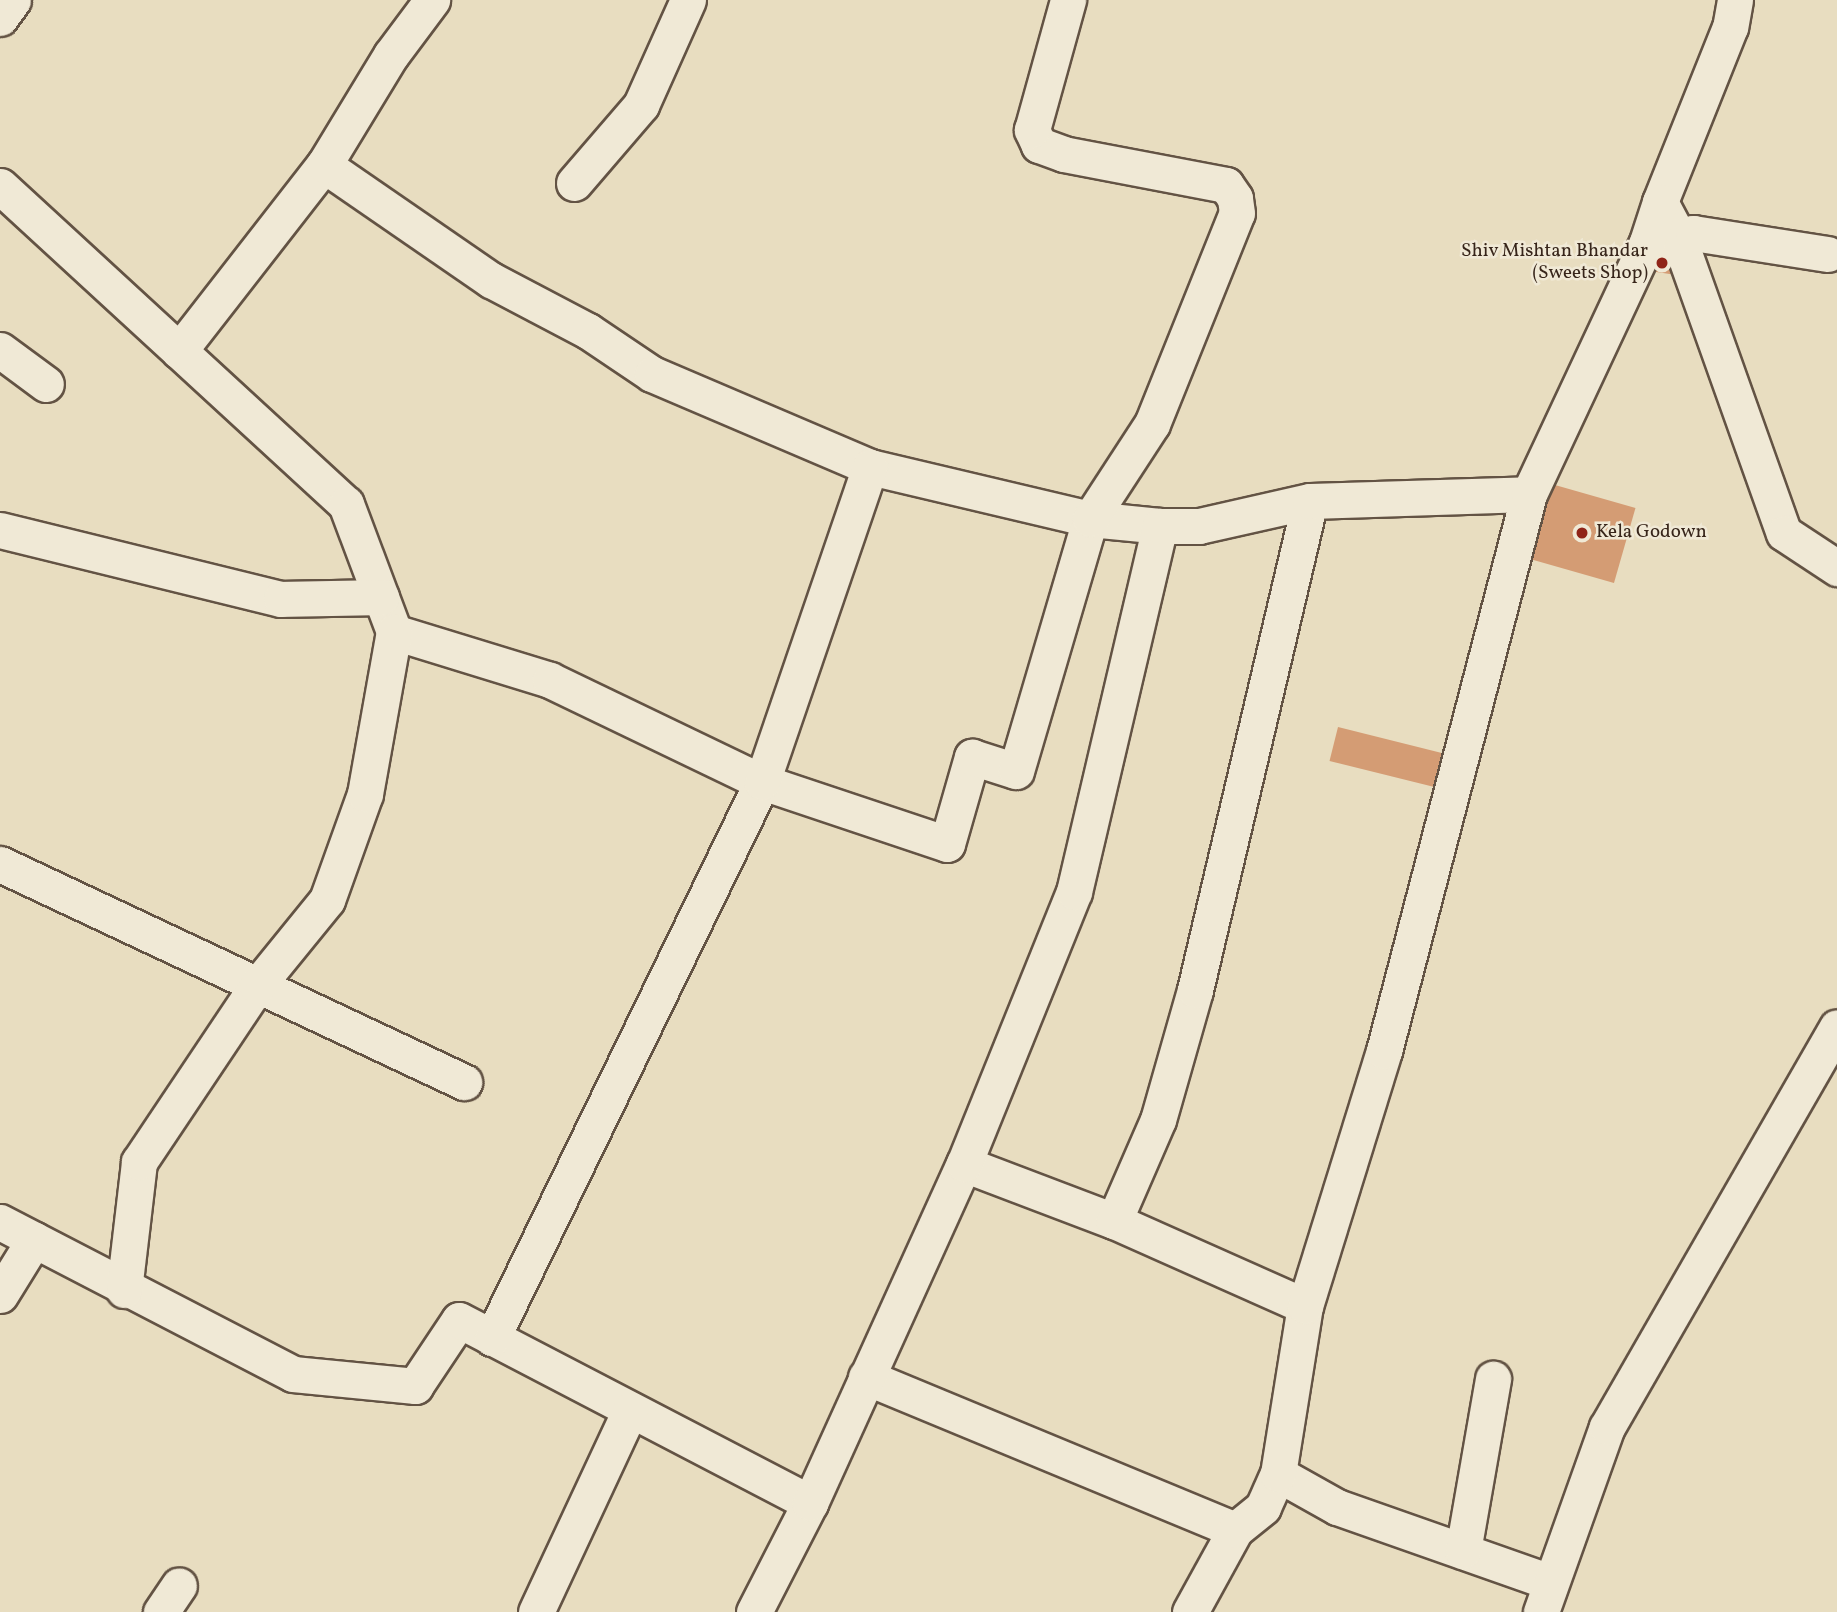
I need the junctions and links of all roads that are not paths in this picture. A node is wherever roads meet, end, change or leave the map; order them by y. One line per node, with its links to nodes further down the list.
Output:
1 (13, 0): 6 (street)
2 (432, 0): 7 (street)
3 (688, 0): 8 (street)
4 (1068, 0): 18 (street)
5 (1735, 0): 10 (street)
6 (0, 18)
7 (324, 165): 13 (street); 15 (street)
8 (574, 183)
9 (5, 204): 13 (street)
10 (1662, 239): 11 (street); 16 (street); 21 (street)
11 (1834, 248)
12 (0, 350): 14 (street)
13 (179, 351): 22 (street)
14 (46, 384)
15 (870, 467): 18 (street); 24 (street)
16 (1529, 494): 17 (street); 35 (street)
17 (1310, 501): 19 (street); 30 (street)
18 (1090, 519): 19 (street); 24 (street)
19 (1160, 526): 29 (street)
20 (0, 530): 22 (street)
21 (1837, 568)
22 (381, 597): 23 (street)
23 (394, 632): 24 (street); 26 (street)
24 (762, 782): 36 (street)
25 (0, 864): 26 (street)
26 (257, 986): 28 (street); 33 (street)
27 (1837, 1027): 44 (street)
28 (464, 1082)
29 (964, 1164): 30 (street); 37 (street)
30 (1114, 1221): 35 (street)
31 (0, 1222): 32 (street)
32 (34, 1240): 33 (street); 34 (street)
33 (124, 1290): 36 (street)
34 (0, 1295)
35 (1305, 1306): 40 (street)
36 (492, 1338): 39 (street)
37 (866, 1377): 41 (street); 42 (street)
38 (1493, 1380): 43 (street)
39 (630, 1410): 41 (street); 45 (street)
40 (1278, 1474): 42 (street); 43 (street)
41 (810, 1503): 46 (street)
42 (1235, 1530): 47 (street)
43 (1463, 1551): 44 (street)
44 (1546, 1597)
45 (536, 1612)
46 (754, 1612)
47 (1189, 1612)

